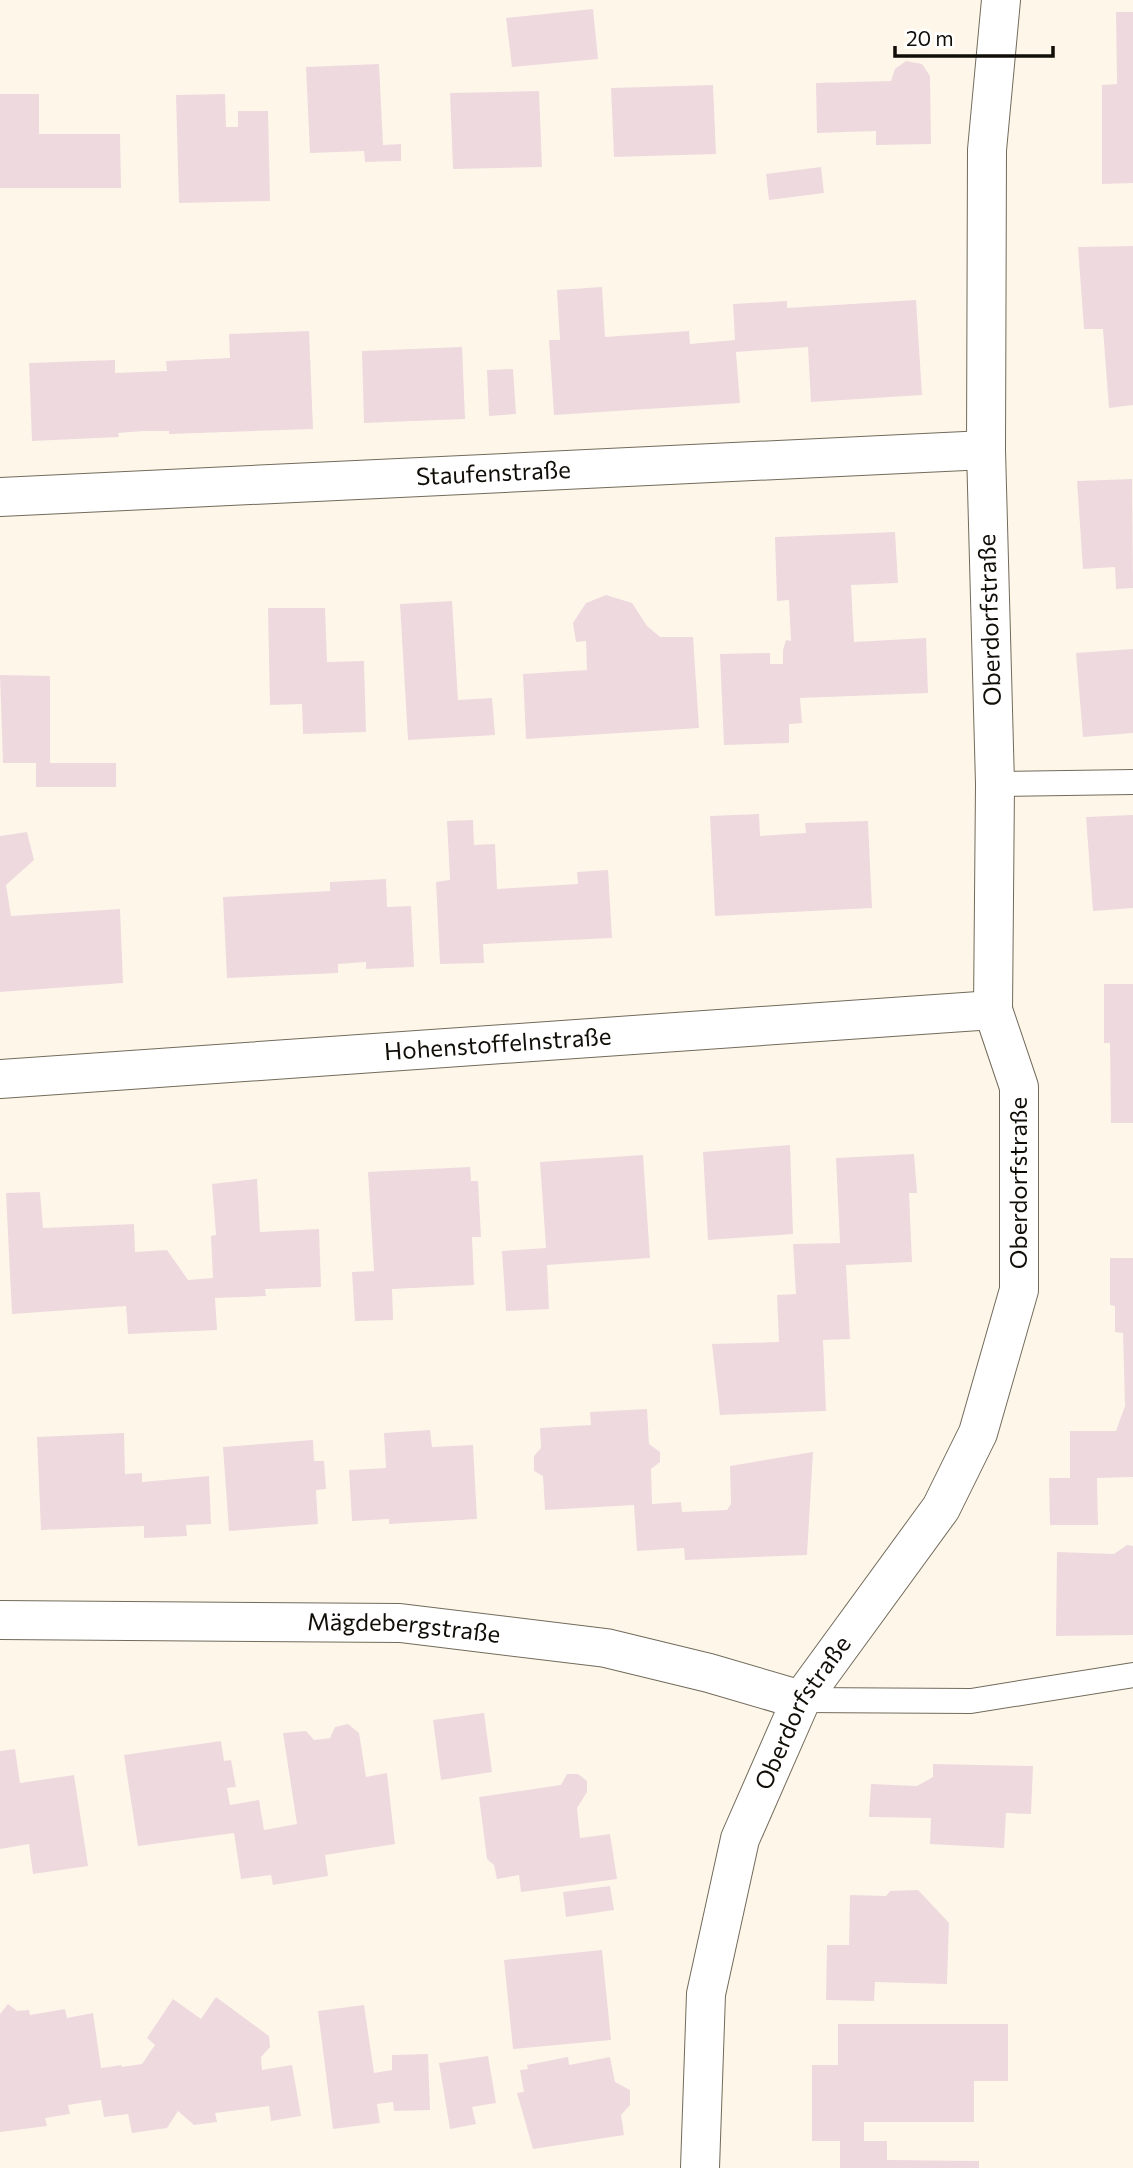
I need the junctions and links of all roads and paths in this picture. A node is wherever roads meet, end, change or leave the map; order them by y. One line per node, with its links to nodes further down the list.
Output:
1 (1001, 0): 2 (street, Oberdorfstraße)
2 (986, 450): 3 (street, Staufenstraße); 5 (street, Oberdorfstraße)
3 (0, 497)
4 (1133, 782): 5 (lane)
5 (995, 783): 6 (street, Oberdorfstraße)
6 (993, 1010): 7 (street, Hohenstoffelnstraße); 10 (street, Oberdorfstraße)
7 (0, 1079)
8 (0, 1620): 10 (street, Mägdebergstraße)
9 (1133, 1675): 10 (lane)
10 (801, 1700): 11 (street, Oberdorfstraße)
11 (700, 2168)

